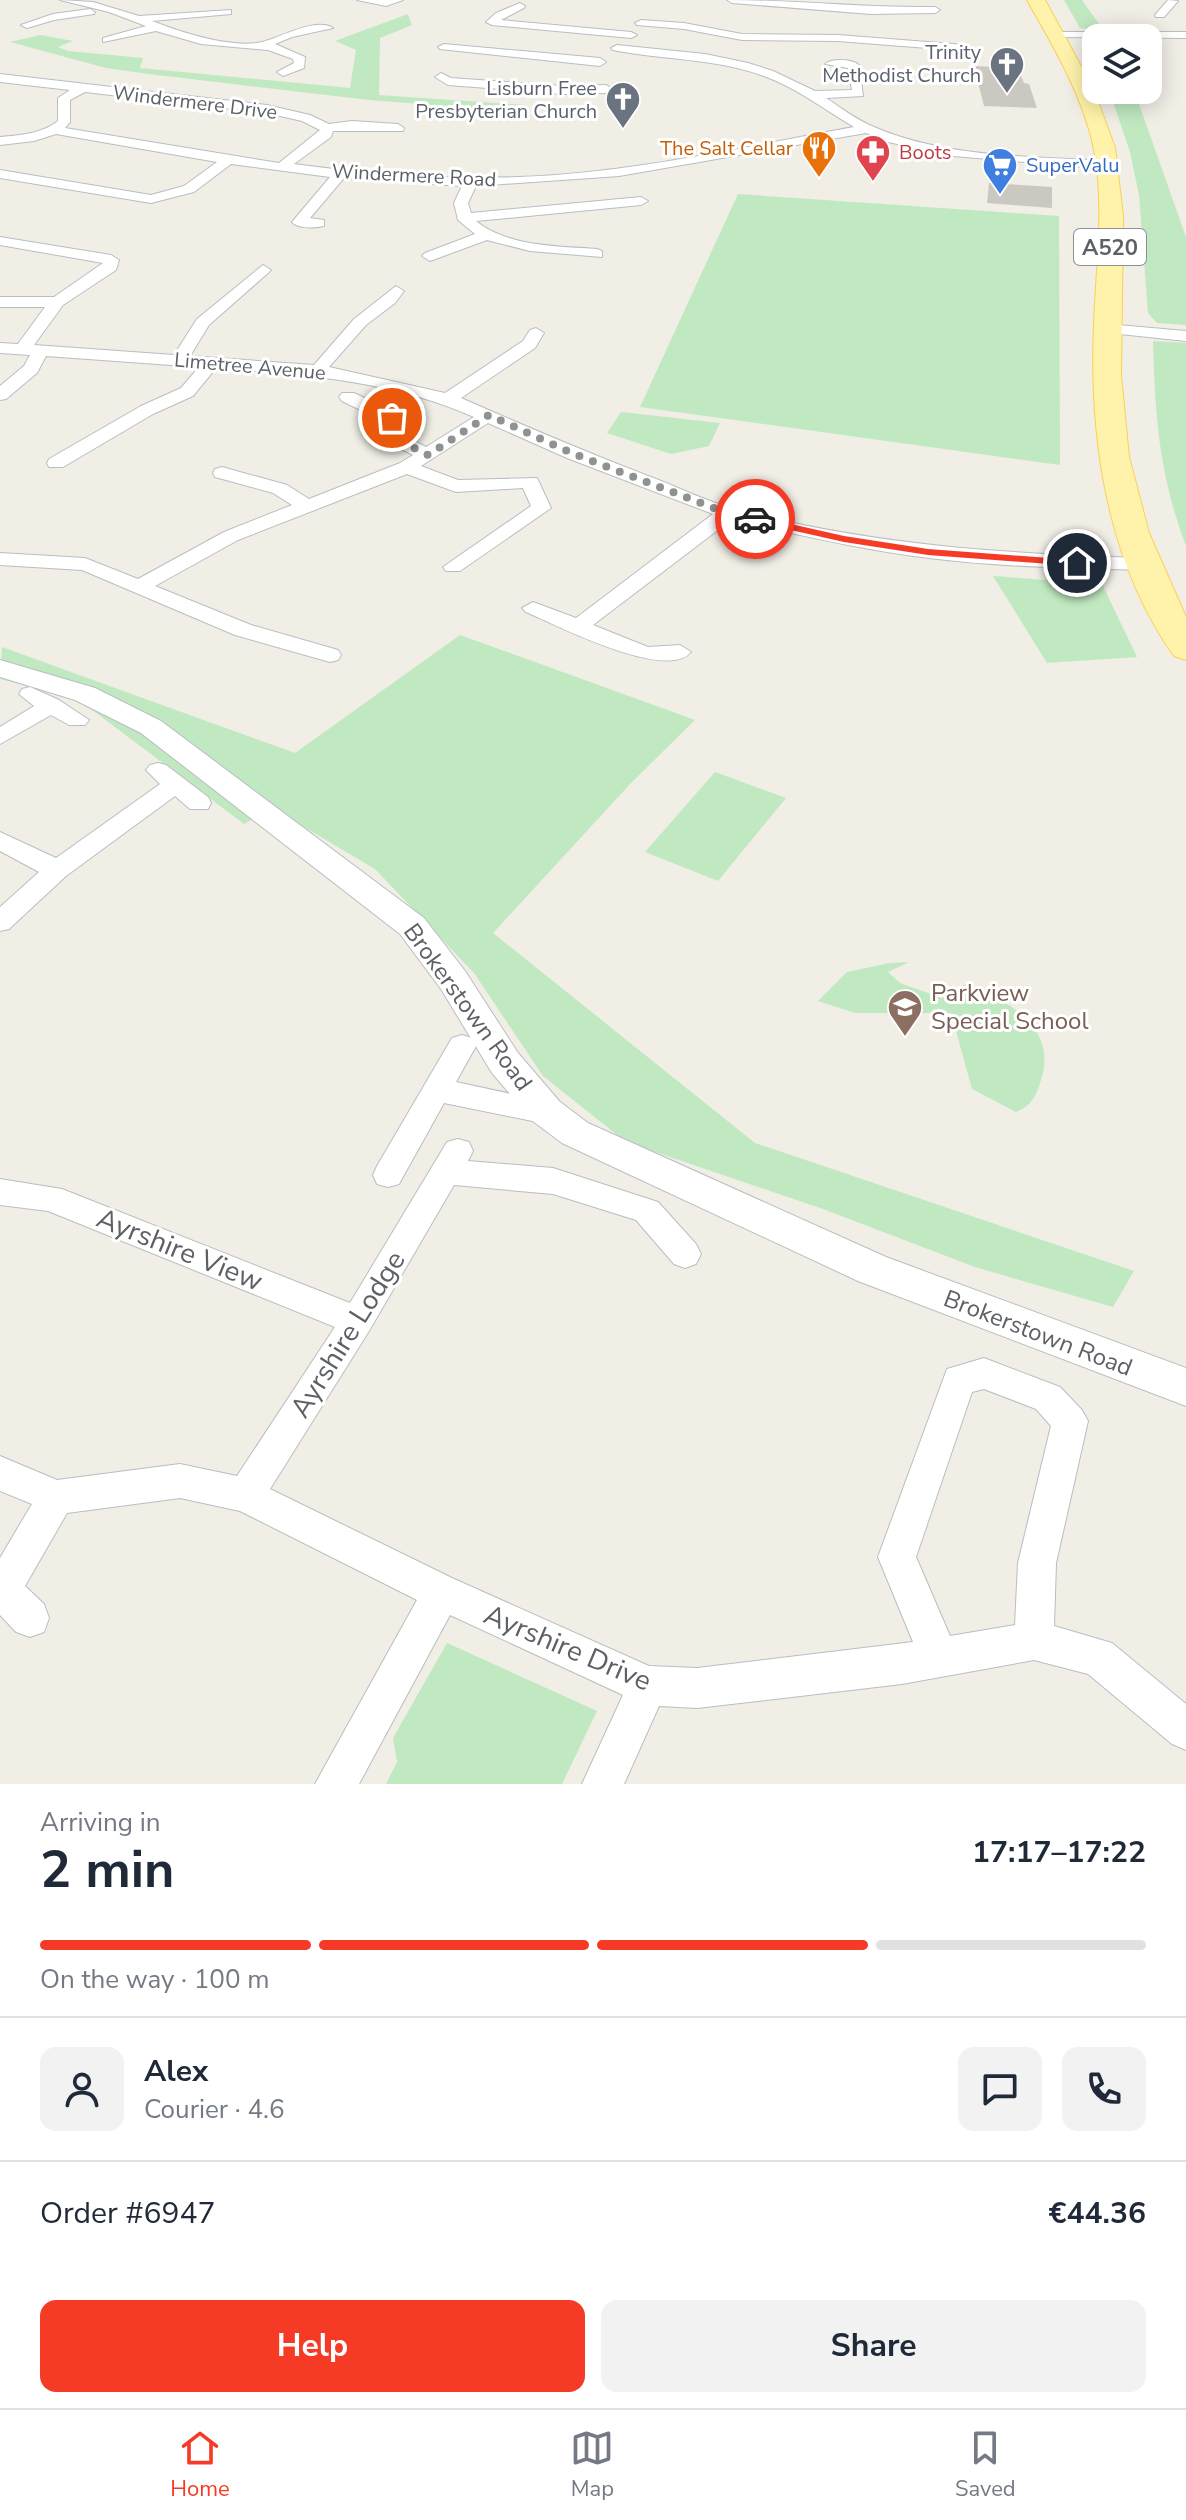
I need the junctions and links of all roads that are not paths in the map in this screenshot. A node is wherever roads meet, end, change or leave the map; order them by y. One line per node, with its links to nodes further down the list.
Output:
1 (67, 0): 9 (street)
2 (362, 0): 3 (street)
3 (398, 0)
4 (732, 0): 8 (street)
5 (1036, 0): 19 (main road, A520)
6 (1170, 0): 7 (street); 13 (street)
7 (1186, 0)
8 (838, 4): 10 (street)
9 (109, 8): 14 (street); 15 (street)
10 (936, 10)
11 (227, 12): 14 (street)
12 (533, 12): 18 (street)
13 (1160, 15)
14 (138, 20): 16 (street)
15 (27, 25)
16 (153, 28): 21 (street); 22 (street)
17 (327, 28): 23 (street)
18 (631, 35): 24 (street); 25 (street)
19 (1056, 35): 20 (street); 41 (main road, A520)
20 (1186, 35)
21 (107, 40)
22 (226, 44): 23 (street); 27 (street)
23 (266, 44): 30 (street)
24 (958, 46)
25 (617, 48): 28 (street); 34 (street)
26 (448, 50): 28 (street)
27 (207, 53)
28 (600, 62): 32 (street)
29 (831, 64): 34 (street)
30 (283, 72)
31 (0, 78): 33 (street, Windermere Drive)
32 (443, 80)
33 (83, 88): 35 (street, Windermere Drive); 38 (street)
34 (815, 95): 37 (street)
35 (327, 128): 36 (street); 42 (street)
36 (404, 128)
37 (867, 129): 41 (street); 45 (street, Windermere Road)
38 (57, 130): 39 (street); 40 (street, Windermere Road)
39 (0, 141)
40 (229, 159): 42 (street, Windermere Road); 44 (street)
41 (1107, 165): 57 (main road, A520)
42 (283, 166): 43 (street, Windermere Road)
43 (341, 173): 45 (street, Windermere Road); 48 (street)
44 (0, 174)
45 (471, 182): 47 (street)
46 (641, 201): 47 (street)
47 (465, 218): 49 (street)
48 (319, 223)
49 (484, 236): 51 (street); 52 (street)
50 (0, 241): 56 (street)
51 (597, 254)
52 (430, 256)
53 (263, 270): 62 (street)
54 (396, 291): 64 (street)
55 (0, 302): 56 (street)
56 (57, 302): 61 (street)
57 (1107, 329): 59 (street); 76 (main road, A520)
58 (536, 333): 67 (street)
59 (1186, 336)
60 (0, 348): 61 (street, Limetree Avenue)
61 (32, 350): 62 (street, Limetree Avenue); 65 (street)
62 (180, 359): 63 (street, Limetree Avenue)
63 (213, 361): 64 (street, Limetree Avenue); 70 (street)
64 (318, 370): 67 (street, Limetree Avenue)
65 (0, 395)
66 (348, 397): 69 (street)
67 (448, 399): 68 (street, Limetree Avenue)
68 (489, 415): 69 (street); 74 (street, Limetree Avenue)
69 (428, 455): 71 (street)
70 (56, 463)
71 (407, 467): 73 (street); 77 (street)
72 (222, 473): 73 (street)
73 (309, 507): 78 (street)
74 (727, 513): 76 (street, Limetree Avenue); 80 (street)
75 (0, 559): 78 (street)
76 (1143, 564): 81 (main road, A520)
77 (453, 567)
78 (141, 585): 83 (street)
79 (533, 608): 80 (street)
80 (577, 627): 82 (street)
81 (1186, 649)
82 (680, 652)
83 (330, 655)
84 (0, 668): 93 (street, Brokerstown Road)
85 (77, 720): 86 (street)
86 (0, 737)
87 (199, 803): 89 (street)
88 (0, 840): 89 (street)
89 (57, 870): 90 (street)
90 (0, 922)
91 (462, 1046): 92 (street)
92 (437, 1090): 93 (street); 94 (street)
93 (547, 1112): 98 (street, Brokerstown Road)
94 (388, 1175)
95 (0, 1192): 97 (street, Ayrshire View)
96 (685, 1254): 97 (street, Ayrshire Lodge)
97 (357, 1321): 100 (street, Ayrshire Lodge)
98 (1186, 1387)
99 (0, 1473): 101 (street)
100 (245, 1495): 101 (street, Ayrshire Drive); 103 (street, Ayrshire Drive)
101 (56, 1497): 102 (street)
102 (1, 1589): 104 (street)
103 (439, 1591): 107 (street, Ayrshire Drive); 109 (street)
104 (30, 1618)
105 (1034, 1641): 106 (street, Ayrshire Drive); 106 (street); 108 (street, Ayrshire Drive)
106 (939, 1657): 107 (street, Ayrshire Drive)
107 (648, 1686): 110 (street)
108 (1186, 1730)
109 (336, 1784)
110 (603, 1784)

